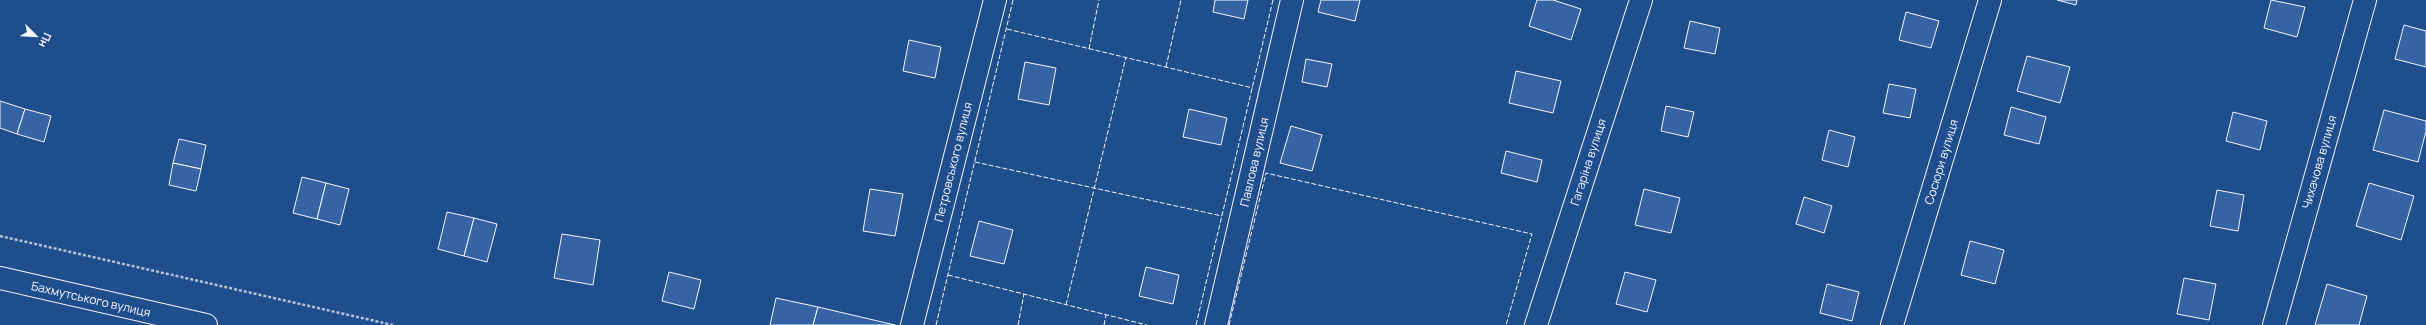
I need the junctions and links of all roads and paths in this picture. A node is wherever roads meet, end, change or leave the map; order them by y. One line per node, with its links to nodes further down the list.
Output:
1 (995, 0): 10 (street, Петровського вулиця)
2 (1292, 0): 11 (street, Павлова вулиця)
3 (1641, 0): 12 (street, Гагаріна вулиця)
4 (1990, 0): 13 (street, Сосюри вулиця)
5 (2365, 0): 14 (street, Чихачова вулиця)
6 (0, 236): 9 (path)
7 (0, 278): 8 (street, Бахмутського вулиця)
8 (206, 325)
9 (393, 325)
10 (912, 325)
11 (1216, 325)
12 (1536, 325)
13 (1892, 325)
14 (2274, 325)

